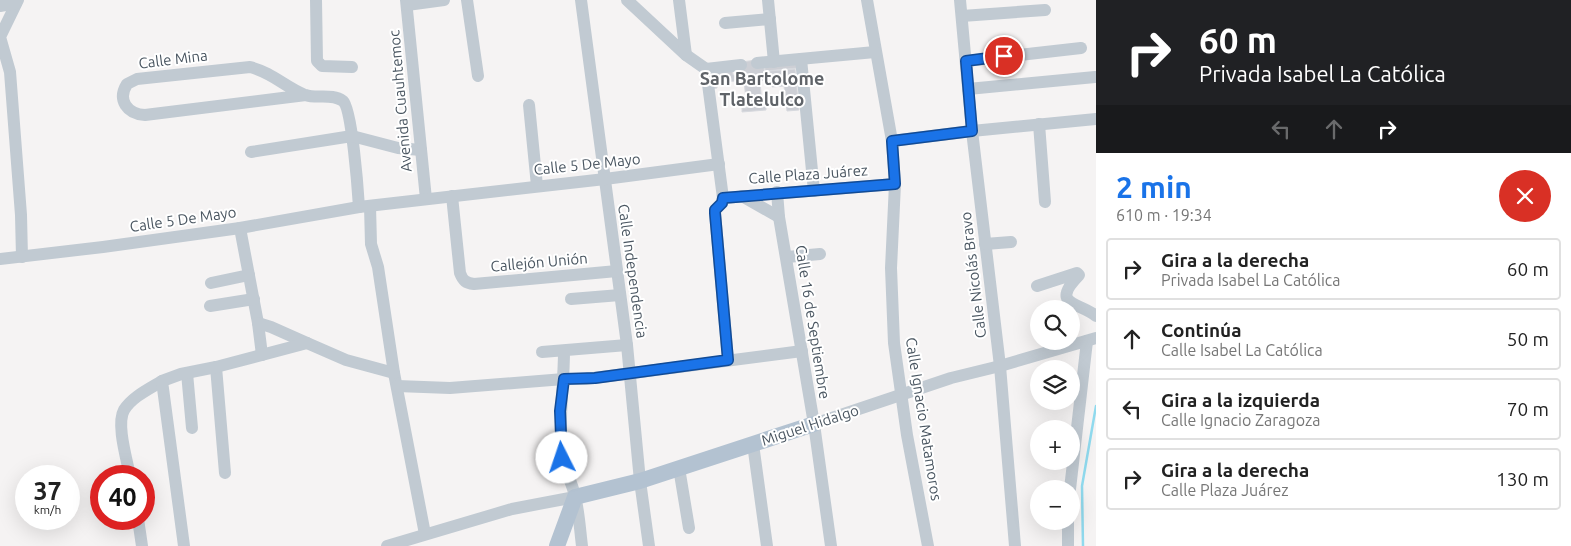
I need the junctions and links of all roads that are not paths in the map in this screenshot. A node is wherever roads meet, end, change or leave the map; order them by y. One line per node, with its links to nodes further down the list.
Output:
1 (316, 0): 26 (street)
2 (444, 0): 11 (street)
3 (467, 0): 28 (street)
4 (581, 0): 41 (street, Calle Independencia)
5 (627, 0): 20 (street)
6 (679, 0): 20 (street)
7 (768, 0): 15 (street)
8 (867, 0): 19 (street, Calle Ignacio Matamoros)
9 (960, 0): 14 (street, Calle Nicolás Bravo)
10 (17, 2): 12 (street); 17 (street)
11 (407, 3): 38 (street, Avenida Cuauhtemoc)
12 (0, 6)
13 (1045, 10): 14 (street)
14 (962, 16): 22 (street, Calle Nicolás Bravo)
15 (770, 19): 16 (street); 23 (street)
16 (725, 23)
17 (0, 37): 57 (street)
18 (1081, 48): 22 (street)
19 (875, 52): 21 (street); 37 (street, Calle Ignacio Matamoros)
20 (686, 55): 27 (street)
21 (801, 59): 23 (street); 44 (street)
22 (966, 61): 30 (street, Calle Nicolás Bravo)
23 (774, 62): 24 (street)
24 (757, 63)
25 (741, 65): 27 (street)
26 (352, 67)
27 (706, 69): 40 (street)
28 (478, 76)
29 (1095, 77): 30 (street)
30 (968, 89): 35 (street, Calle Nicolás Bravo)
31 (306, 95): 31 (street, Calle Mina); 36 (street, Calle Mina)
32 (529, 105): 43 (street)
33 (1096, 119): 34 (street)
34 (1039, 124): 35 (street); 50 (street)
35 (972, 131): 37 (street); 55 (street, Calle Nicolás Bravo)
36 (352, 136): 38 (street); 39 (street); 51 (street)
37 (892, 141): 42 (street, Calle Ignacio Matamoros)
38 (420, 150): 48 (street, Avenida Cuauhtemoc)
39 (251, 152)
40 (719, 164): 41 (street, Calle 5 De Mayo); 49 (street)
41 (605, 179): 43 (street, Calle 5 De Mayo); 60 (street, Calle Independencia)
42 (895, 184): 44 (street, Calle Plaza Juárez); 86 (street, Calle Ignacio Matamoros)
43 (537, 186): 46 (street, Calle 5 De Mayo)
44 (814, 191): 45 (street, Calle Plaza Juárez)
45 (777, 192): 47 (street, Calle Plaza Juárez); 52 (street, Calle 16 de Septiembre)
46 (452, 196): 48 (street, Calle 5 De Mayo); 60 (street, Callejón Unión)
47 (742, 196): 49 (street, Calle Plaza Juárez); 52 (street)
48 (426, 198): 51 (street, Calle 5 De Mayo)
49 (723, 198): 77 (street)
50 (1045, 202)
51 (364, 207): 53 (street, Calle 5 De Mayo); 81 (street)
52 (779, 217): 58 (street, Calle 16 de Septiembre)
53 (240, 228): 57 (street, Calle 5 De Mayo); 61 (street)
54 (1011, 242): 55 (street)
55 (985, 244): 78 (street, Calle Nicolás Bravo)
56 (820, 254): 58 (street)
57 (22, 257): 59 (street, Calle 5 De Mayo)
58 (786, 257): 74 (street, Calle 16 de Septiembre)
59 (0, 259)
60 (617, 271): 64 (street, Calle Independencia)
61 (250, 275): 62 (street); 65 (street)
62 (211, 283)
63 (1037, 286): 68 (street)
64 (620, 295): 66 (street); 72 (street, Calle Independencia)
65 (254, 299): 67 (street); 69 (street)
66 (570, 299)
67 (210, 306)
68 (1096, 316)
69 (258, 323): 71 (street); 76 (street)
70 (1092, 340): 78 (street, Miguel Hidalgo); 93 (street)
71 (307, 343): 76 (street); 81 (street)
72 (627, 345): 73 (street); 82 (street, Calle Independencia)
73 (564, 351): 75 (street); 83 (street)
74 (802, 351): 77 (street); 87 (street, Calle 16 de Septiembre)
75 (542, 352)
76 (262, 355): 79 (street)
77 (728, 360): 82 (street)
78 (1000, 366): 86 (street, Miguel Hidalgo); 109 (street, Calle Nicolás Bravo)
79 (216, 367): 80 (street); 92 (street)
80 (186, 373): 84 (street); 88 (street)
81 (394, 374): 85 (street)
82 (630, 374): 83 (street); 94 (street, Calle Independencia)
83 (564, 379): 85 (street); 95 (street)
84 (162, 381): 90 (street); 101 (street)
85 (397, 386): 99 (street)
86 (900, 394): 87 (street, Miguel Hidalgo); 108 (street, Calle Ignacio Matamoros)
87 (814, 424): 89 (main road, Miguel Hidalgo); 107 (street, Calle 16 de Septiembre)
88 (192, 428)
89 (753, 444): 91 (main road, Miguel Hidalgo); 106 (street)
90 (128, 465)
91 (679, 468): 94 (main road, Miguel Hidalgo); 96 (street)
92 (226, 473)
93 (1071, 480)
94 (640, 481): 95 (main road, Miguel Hidalgo); 105 (street, Calle Independencia)
95 (575, 497): 99 (street); 103 (main road); 104 (street)
96 (689, 528)
97 (140, 530): 100 (street)
98 (1068, 530): 110 (street)
99 (425, 534): 102 (street)
100 (142, 546)
101 (184, 546)
102 (388, 546)
103 (557, 546)
104 (582, 546)
105 (649, 546)
106 (766, 546)
107 (831, 546)
108 (928, 546)
109 (1015, 546)
110 (1068, 546)

